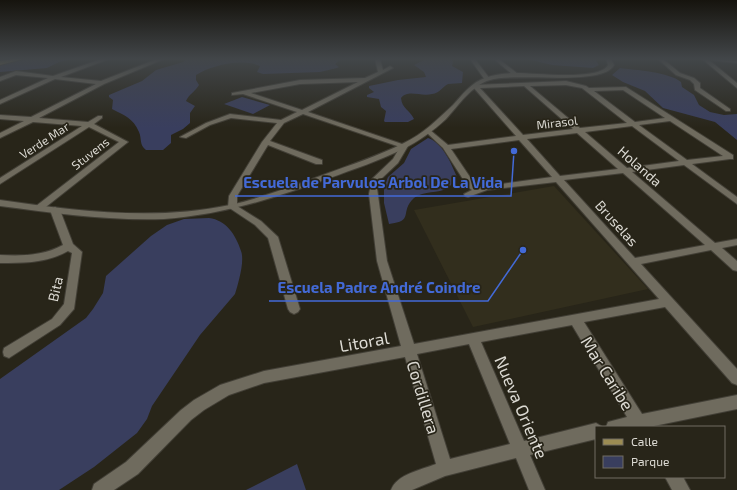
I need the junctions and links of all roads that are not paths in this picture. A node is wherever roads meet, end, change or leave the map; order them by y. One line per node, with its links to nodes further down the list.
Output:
1 (44, 82): 14 (street)
2 (93, 82): 8 (street)
3 (105, 82): 8 (street)
4 (305, 82): 12 (street)
5 (364, 82): 16 (street)
6 (482, 82): 9 (street)
7 (696, 82): 15 (street)
8 (102, 83): 19 (street)
9 (478, 84): 10 (street); 25 (street); 28 (street, Bruselas)
10 (526, 85): 11 (street); 24 (street, Holanda)
11 (589, 90): 20 (street); 23 (street)
12 (243, 92): 13 (street); 16 (street)
13 (234, 94)
14 (0, 102)
15 (728, 110)
16 (302, 112): 21 (street); 30 (street)
17 (0, 116): 19 (street)
18 (100, 116): 22 (street, Verde Mar)
19 (31, 119): 22 (street); 26 (street)
20 (672, 119): 23 (street, Mirasol); 33 (street)
21 (282, 122): 27 (street); 29 (street)
22 (88, 124): 36 (street, Verde Mar); 42 (street, Stuvens)
23 (633, 124): 24 (street, Mirasol); 33 (street)
24 (579, 130): 28 (street, Mirasol); 34 (street, Holanda)
25 (428, 131): 30 (street); 31 (street)
26 (0, 136)
27 (184, 137)
28 (521, 138): 31 (street, Mirasol); 35 (street, Bruselas)
29 (266, 142): 32 (street); 41 (street)
30 (404, 146): 41 (street); 54 (street, Cordillera)
31 (446, 147): 37 (street)
32 (319, 162)
33 (684, 162): 34 (street); 39 (street)
34 (625, 170): 35 (street); 46 (street, Holanda)
35 (559, 179): 37 (street); 48 (street, Bruselas)
36 (0, 182)
37 (478, 190): 38 (street)
38 (468, 194)
39 (737, 201)
40 (0, 203): 42 (street)
41 (232, 207): 43 (street); 51 (street)
42 (40, 208): 43 (street)
43 (55, 210): 45 (street, Bita)
44 (737, 242): 46 (street)
45 (69, 246): 47 (street); 55 (street, Bita)
46 (714, 246): 48 (street); 49 (street, Holanda)
47 (0, 259)
48 (633, 262): 50 (street, Bruselas)
49 (737, 267)
50 (668, 302): 52 (street, Litoral); 56 (street, Bruselas)
51 (294, 309)
52 (575, 319): 53 (street, Litoral); 58 (street, Mar Caribe)
53 (473, 339): 54 (street, Litoral); 61 (street, Nueva Oriente)
54 (409, 351): 62 (street, Cordillera); 64 (street, Litoral)
55 (9, 352)
56 (737, 379)
57 (737, 402): 58 (street)
58 (640, 424): 59 (street)
59 (622, 426)
60 (595, 431): 61 (street)
61 (521, 450): 62 (street); 66 (street, Nueva Oriente)
62 (445, 468): 65 (street)
63 (675, 478): 67 (street)
64 (100, 490)
65 (399, 490)
66 (537, 490)
67 (682, 490)

